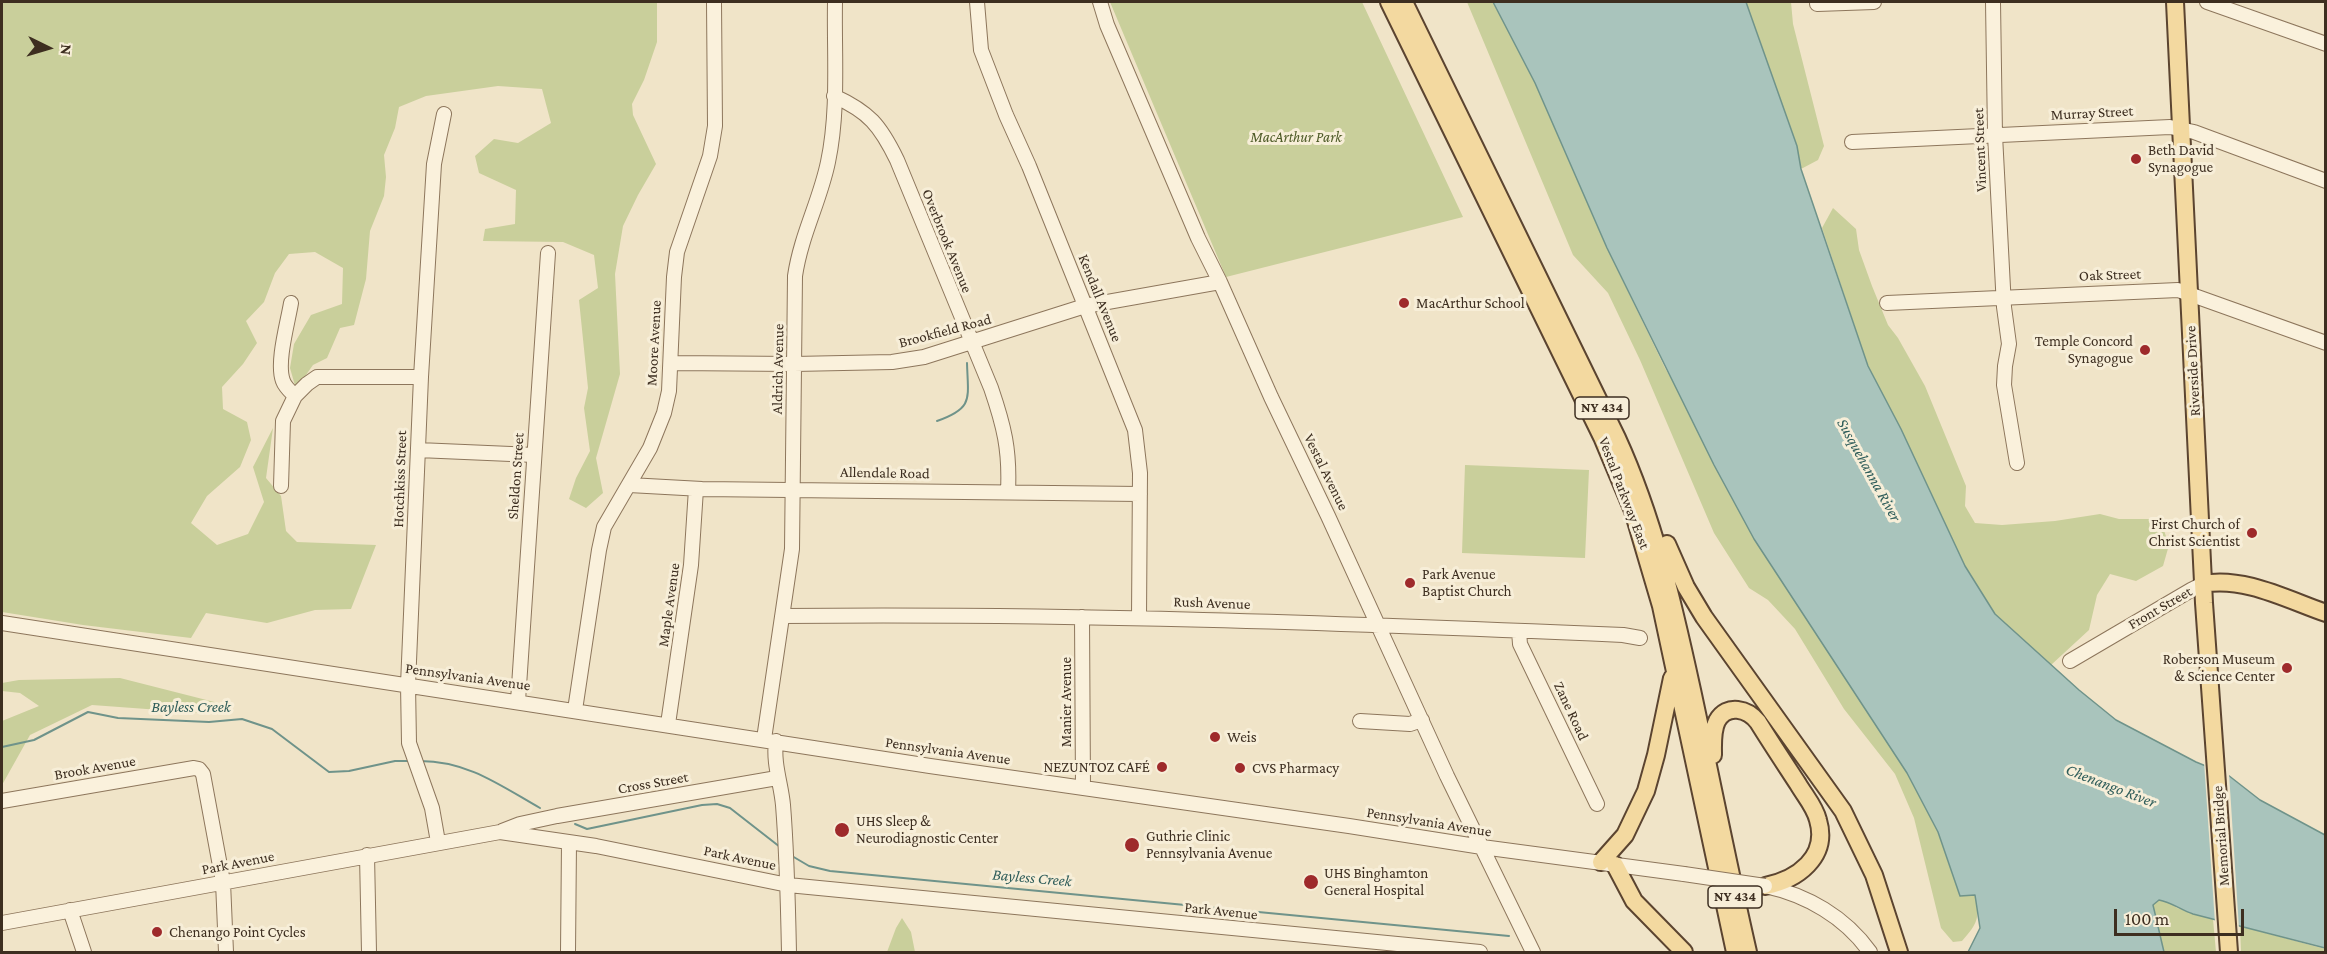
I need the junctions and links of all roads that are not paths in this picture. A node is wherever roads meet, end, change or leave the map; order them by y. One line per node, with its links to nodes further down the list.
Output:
1 (714, 2): 28 (street, Moore Avenue)
2 (835, 2): 13 (street, Aldrich Avenue)
3 (977, 2): 25 (street, Kendall Avenue)
4 (1100, 2): 20 (street, Vestal Avenue)
5 (1389, 2): 51 (main road, Vestal Parkway East / NY 434)
6 (1404, 2): 37 (main road, Vestal Parkway East / NY 434)
7 (1874, 2): 11 (street)
8 (1993, 2): 16 (street, Vincent Street)
9 (2175, 2): 15 (main road, Riverside Drive)
10 (2207, 2): 12 (street)
11 (1817, 4)
12 (2325, 45)
13 (834, 96): 26 (street, Overbrook Avenue); 29 (street, Aldrich Avenue)
14 (444, 114): 30 (street, Hotchkiss Street)
15 (2181, 129): 16 (street, Murray Street); 18 (street, Murray Street); 21 (main road, Riverside Drive)
16 (1995, 135): 17 (street, Murray Street); 22 (street, Vincent Street)
17 (1852, 142)
18 (2325, 181)
19 (548, 253): 33 (street, Sheldon Street)
20 (1220, 282): 25 (street, Brookfield Road); 48 (street, Vestal Avenue)
21 (2189, 294): 22 (street, Oak Street); 27 (street, Oak Street); 42 (main road, Riverside Drive)
22 (2005, 296): 24 (street, Oak Street); 34 (street, Vincent Street)
23 (291, 303): 31 (street)
24 (1887, 303)
25 (1085, 306): 26 (street, Brookfield Road); 41 (street, Kendall Avenue)
26 (971, 343): 29 (street, Brookfield Road); 40 (street, Overbrook Avenue)
27 (2325, 343)
28 (672, 363): 29 (street, Brookfield Road); 35 (street, Moore Avenue)
29 (794, 364): 39 (street, Aldrich Avenue)
30 (421, 377): 31 (street); 32 (street, Hotchkiss Street)
31 (295, 396): 36 (street)
32 (418, 450): 33 (street); 53 (street, Hotchkiss Street)
33 (534, 455): 54 (street, Sheldon Street)
34 (2017, 463)
35 (629, 485): 38 (street, Allendale Road); 55 (street, Moore Avenue)
36 (281, 486)
37 (1638, 488): 65 (main road, Vestal Parkway East / NY 434); 88 (main road)
38 (696, 489): 39 (street, Allendale Road); 58 (street, Maple Avenue)
39 (793, 489): 40 (street, Allendale Road); 44 (street, Aldrich Avenue)
40 (1008, 491): 41 (street, Allendale Road)
41 (1140, 494): 46 (street, Kendall Avenue)
42 (2203, 584): 43 (main road, Front Street); 52 (street, Front Street); 60 (main road, Riverside Drive)
43 (2325, 613)
44 (782, 616): 45 (street, Rush Avenue); 59 (street, Aldrich Avenue)
45 (1082, 617): 46 (street, Rush Avenue); 62 (street, Manier Avenue)
46 (1139, 617): 48 (street, Rush Avenue)
47 (2, 623): 53 (street, Pennsylvania Avenue)
48 (1377, 625): 49 (street, Rush Avenue); 56 (street, Vestal Avenue)
49 (1519, 631): 50 (street, Rush Avenue); 64 (street, Zane Road)
50 (1640, 638)
51 (1670, 645): 71 (main road); 85 (main road, Vestal Parkway East / NY 434)
52 (2070, 661)
53 (408, 685): 54 (street, Pennsylvania Avenue); 67 (street, Hotchkiss Street)
54 (519, 701): 55 (street, Pennsylvania Avenue)
55 (575, 710): 58 (street, Pennsylvania Avenue)
56 (1422, 720): 57 (street); 69 (street, Vestal Avenue)
57 (1360, 721)
58 (668, 724): 59 (street, Pennsylvania Avenue)
59 (770, 740): 61 (street); 62 (street, Pennsylvania Avenue)
60 (2215, 740): 89 (main road, Memorial Bridge)
61 (777, 778): 66 (street, Cross Street); 73 (street)
62 (1083, 788): 69 (street, Pennsylvania Avenue)
63 (2, 801): 72 (street, Brook Avenue)
64 (1597, 804)
65 (1718, 810): 74 (main road); 86 (main road, Vestal Parkway East / NY 434)
66 (500, 832): 67 (street, Park Avenue); 68 (street, Park Avenue)
67 (438, 842): 70 (street, Park Avenue)
68 (569, 843): 73 (street, Park Avenue); 80 (street)
69 (1482, 847): 71 (street, Pennsylvania Avenue); 83 (street, Vestal Avenue)
70 (368, 855): 72 (street, Park Avenue); 79 (street)
71 (1608, 863): 74 (street, Pennsylvania Avenue, bridge); 84 (main road)
72 (223, 882): 75 (street, Park Avenue); 78 (street)
73 (788, 885): 81 (street); 82 (street, Park Avenue)
74 (1765, 886): 87 (street, Pennsylvania Avenue)
75 (70, 910): 76 (street, Park Avenue); 77 (street)
76 (2, 923)
77 (84, 952)
78 (226, 952)
79 (369, 952)
80 (568, 952)
81 (789, 952)
82 (1480, 952)
83 (1531, 952)
84 (1684, 952)
85 (1735, 952)
86 (1748, 952)
87 (1870, 952)
88 (1899, 952)
89 (2229, 952)

